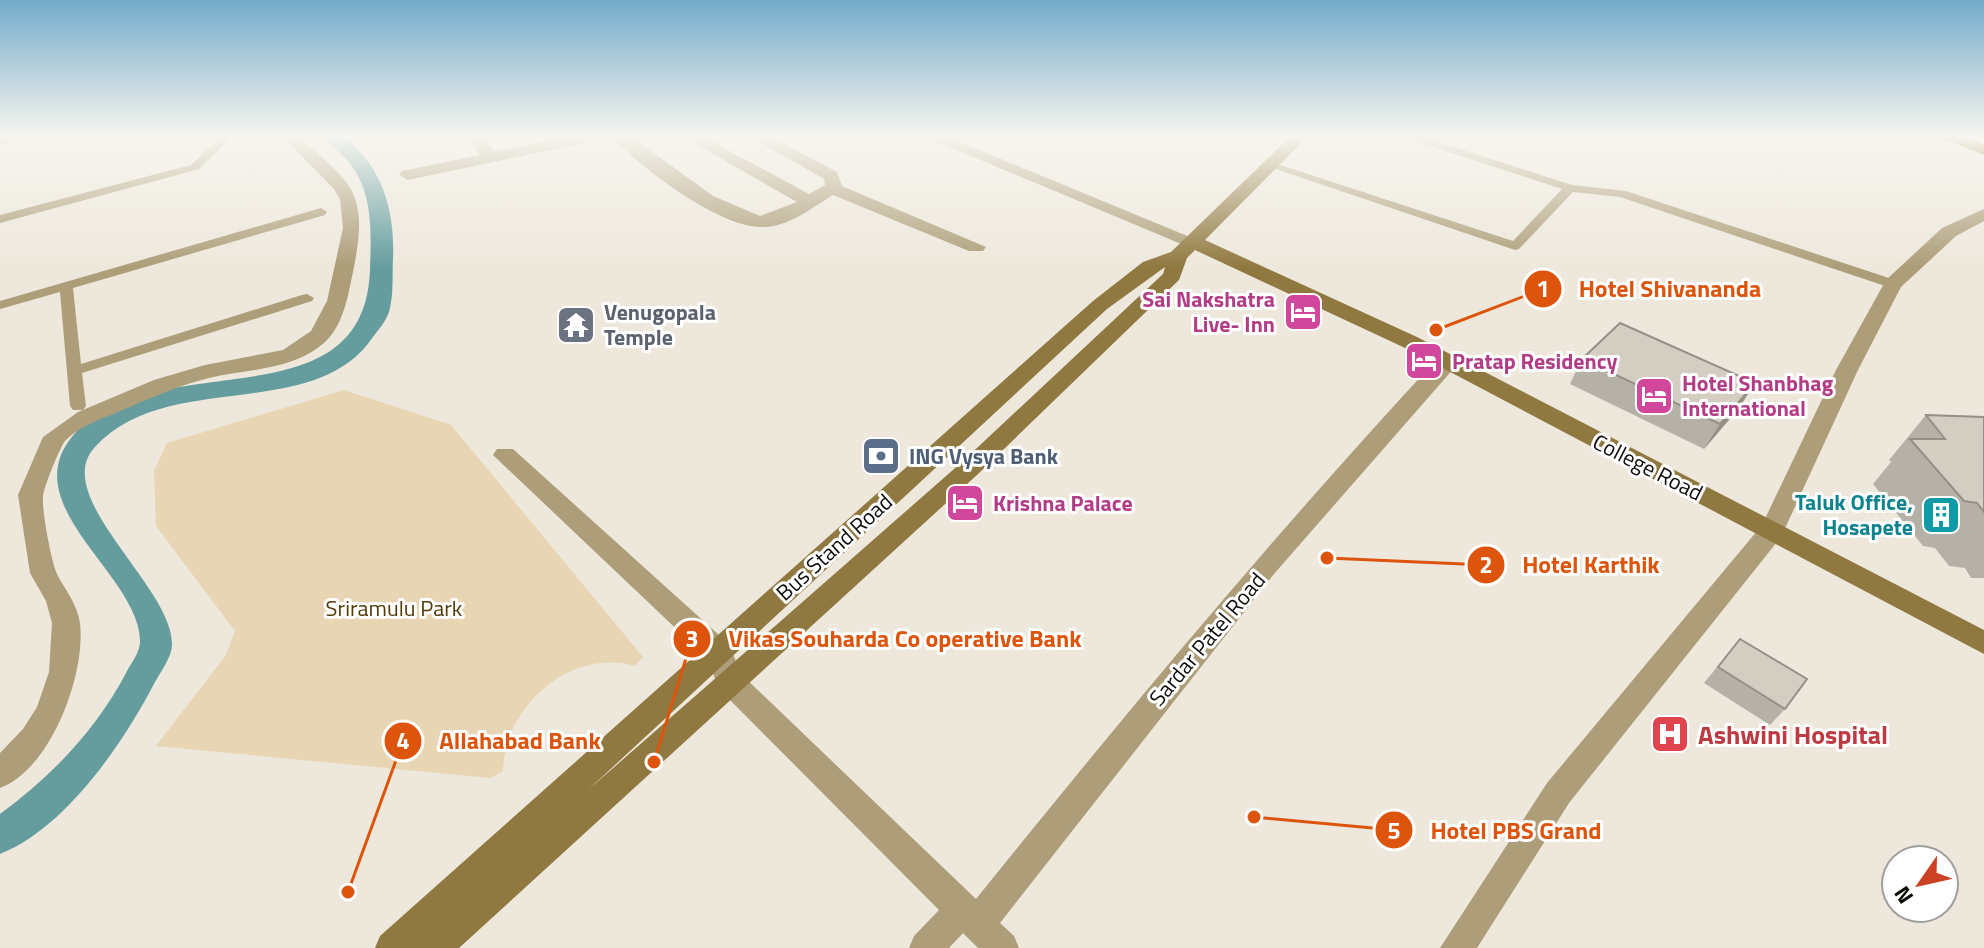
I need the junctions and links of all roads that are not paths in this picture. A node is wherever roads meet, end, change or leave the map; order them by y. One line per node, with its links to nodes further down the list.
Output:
1 (149, 179): 15 (lane)
2 (335, 179): 29 (street)
3 (676, 179): 12 (street)
4 (769, 179): 12 (street)
5 (833, 179): 10 (street)
6 (1035, 179): 17 (street)
7 (1252, 179): 17 (main road, Bus Stand Road)
8 (1313, 179): 11 (lane)
9 (1543, 179): 11 (lane)
10 (832, 188): 12 (street); 16 (street)
11 (1570, 188): 18 (lane)
12 (809, 201)
13 (321, 212): 19 (lane)
14 (1984, 214): 18 (street)
15 (0, 219)
16 (976, 247)
17 (1186, 249): 22 (main road, College Road); 28 (main road, Bus Stand Road)
18 (1893, 284): 26 (street)
19 (66, 286): 21 (lane); 23 (lane)
20 (307, 298): 23 (lane)
21 (0, 305)
22 (1447, 362): 26 (main road, College Road); 30 (street, Sardar Patel Road)
23 (74, 371): 24 (lane)
24 (78, 406)
25 (505, 455): 28 (street)
26 (1772, 530): 27 (main road, College Road); 35 (street)
27 (1984, 643)
28 (724, 666): 30 (street); 31 (main road, Bus Stand Road); 32 (main road, Bus Stand Road)
29 (0, 774)
30 (970, 916): 33 (street, Sardar Patel Road); 34 (street)
31 (392, 948)
32 (434, 948)
33 (926, 948)
34 (1002, 948)
35 (1457, 948)

